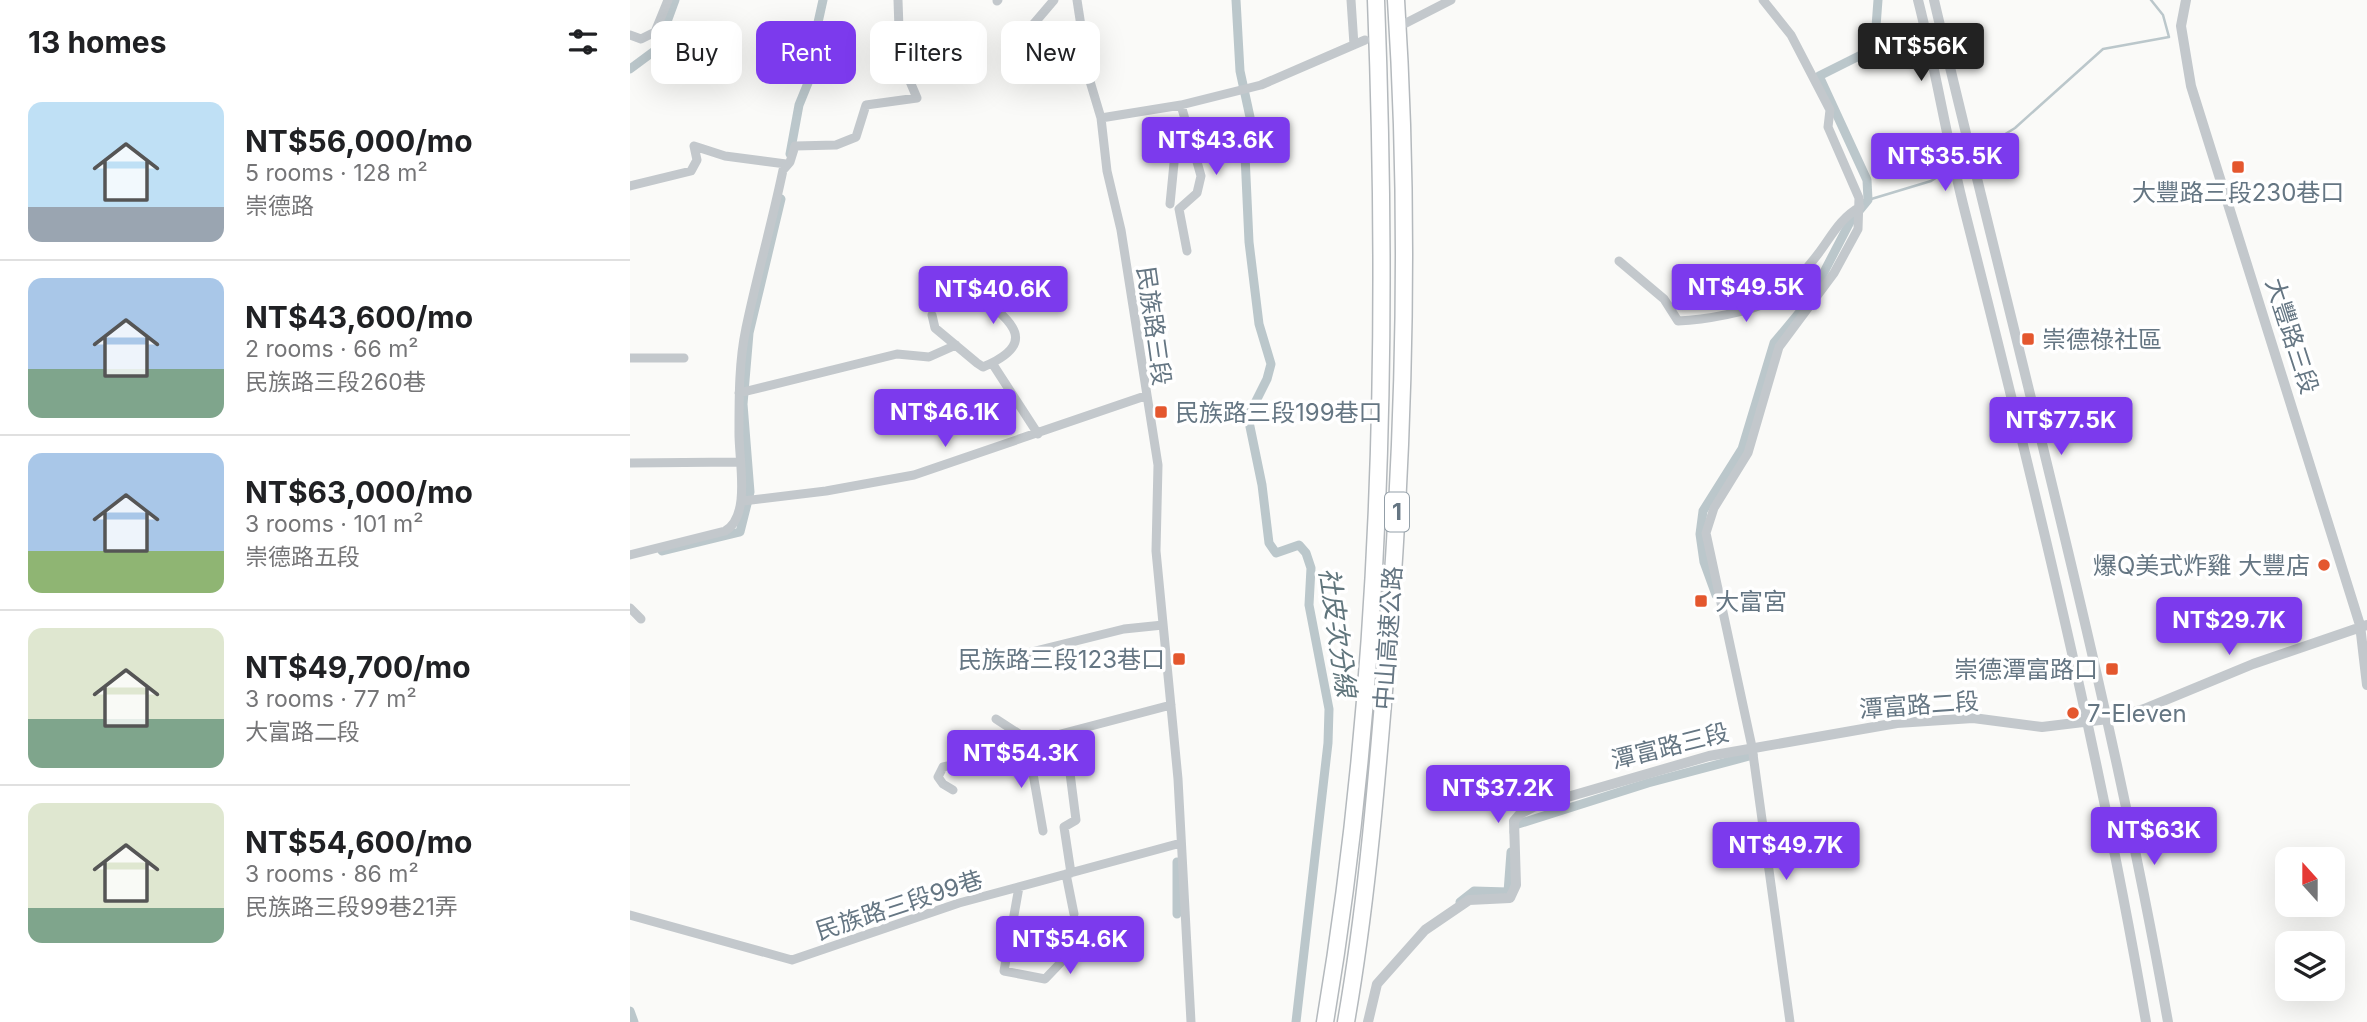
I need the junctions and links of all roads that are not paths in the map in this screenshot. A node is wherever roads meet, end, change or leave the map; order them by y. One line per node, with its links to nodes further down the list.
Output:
1 (668, 0): 15 (street)
2 (898, 0): 21 (street)
3 (1054, 0): 13 (street)
4 (1077, 0): 19 (street, 民族路三段)
5 (1351, 0): 17 (street)
6 (1376, 0): 62 (highway, 中山高速公路 / 1)
7 (1396, 0): 63 (highway, 中山高速公路 / 1)
8 (1451, 0): 14 (street)
9 (1763, 0): 24 (street)
10 (1918, 0): 49 (street)
11 (1934, 0): 48 (street)
12 (2186, 0): 43 (street, 大豐路三段)
13 (1036, 21)
14 (1406, 23)
15 (630, 34)
16 (1366, 40): 17 (street)
17 (1354, 45): 18 (street)
18 (1181, 105): 19 (street); 20 (street)
19 (1101, 118): 34 (street, 民族路三段)
20 (1195, 153): 23 (street); 25 (street)
21 (786, 164): 22 (street); 33 (street)
22 (630, 186)
23 (1170, 204)
24 (1860, 207): 26 (street); 52 (street)
25 (1187, 251)
26 (1619, 261)
27 (975, 292): 32 (street)
28 (932, 315): 29 (street)
29 (956, 345): 32 (street); 33 (street)
30 (630, 358): 31 (street)
31 (684, 358)
32 (992, 363): 35 (street)
33 (739, 393): 36 (street)
34 (1145, 396): 35 (street); 42 (street, 民族路三段)
35 (1038, 434): 38 (street)
36 (738, 462): 37 (street); 38 (street)
37 (630, 463)
38 (743, 501): 39 (street)
39 (630, 555)
40 (630, 608): 41 (street)
41 (641, 619)
42 (1163, 625): 44 (street); 46 (street, 民族路三段)
43 (2363, 625): 45 (street, 大豐路三段); 48 (street, 潭富路二段)
44 (975, 666)
45 (2367, 685)
46 (1171, 705): 50 (street); 55 (street, 民族路三段)
47 (996, 719): 51 (street)
48 (2108, 719): 49 (street, 潭富路二段); 67 (street)
49 (2089, 723): 52 (street, 潭富路二段); 66 (street)
50 (1065, 734): 51 (street); 56 (street)
51 (1030, 744): 53 (street); 54 (street)
52 (1752, 747): 64 (street, 潭富路三段); 65 (street)
53 (953, 790)
54 (1043, 831)
55 (1181, 843): 56 (street, 民族路三段99巷); 61 (street, 民族路三段)
56 (1068, 873): 57 (street, 民族路三段99巷); 58 (street)
57 (1019, 887): 59 (street, 民族路三段99巷); 60 (street)
58 (1074, 914)
59 (630, 915)
60 (1062, 934)
61 (1191, 1022)
62 (1325, 1022)
63 (1346, 1022)
64 (1368, 1022)
65 (1790, 1022)
66 (2146, 1022)
67 (2168, 1022)

